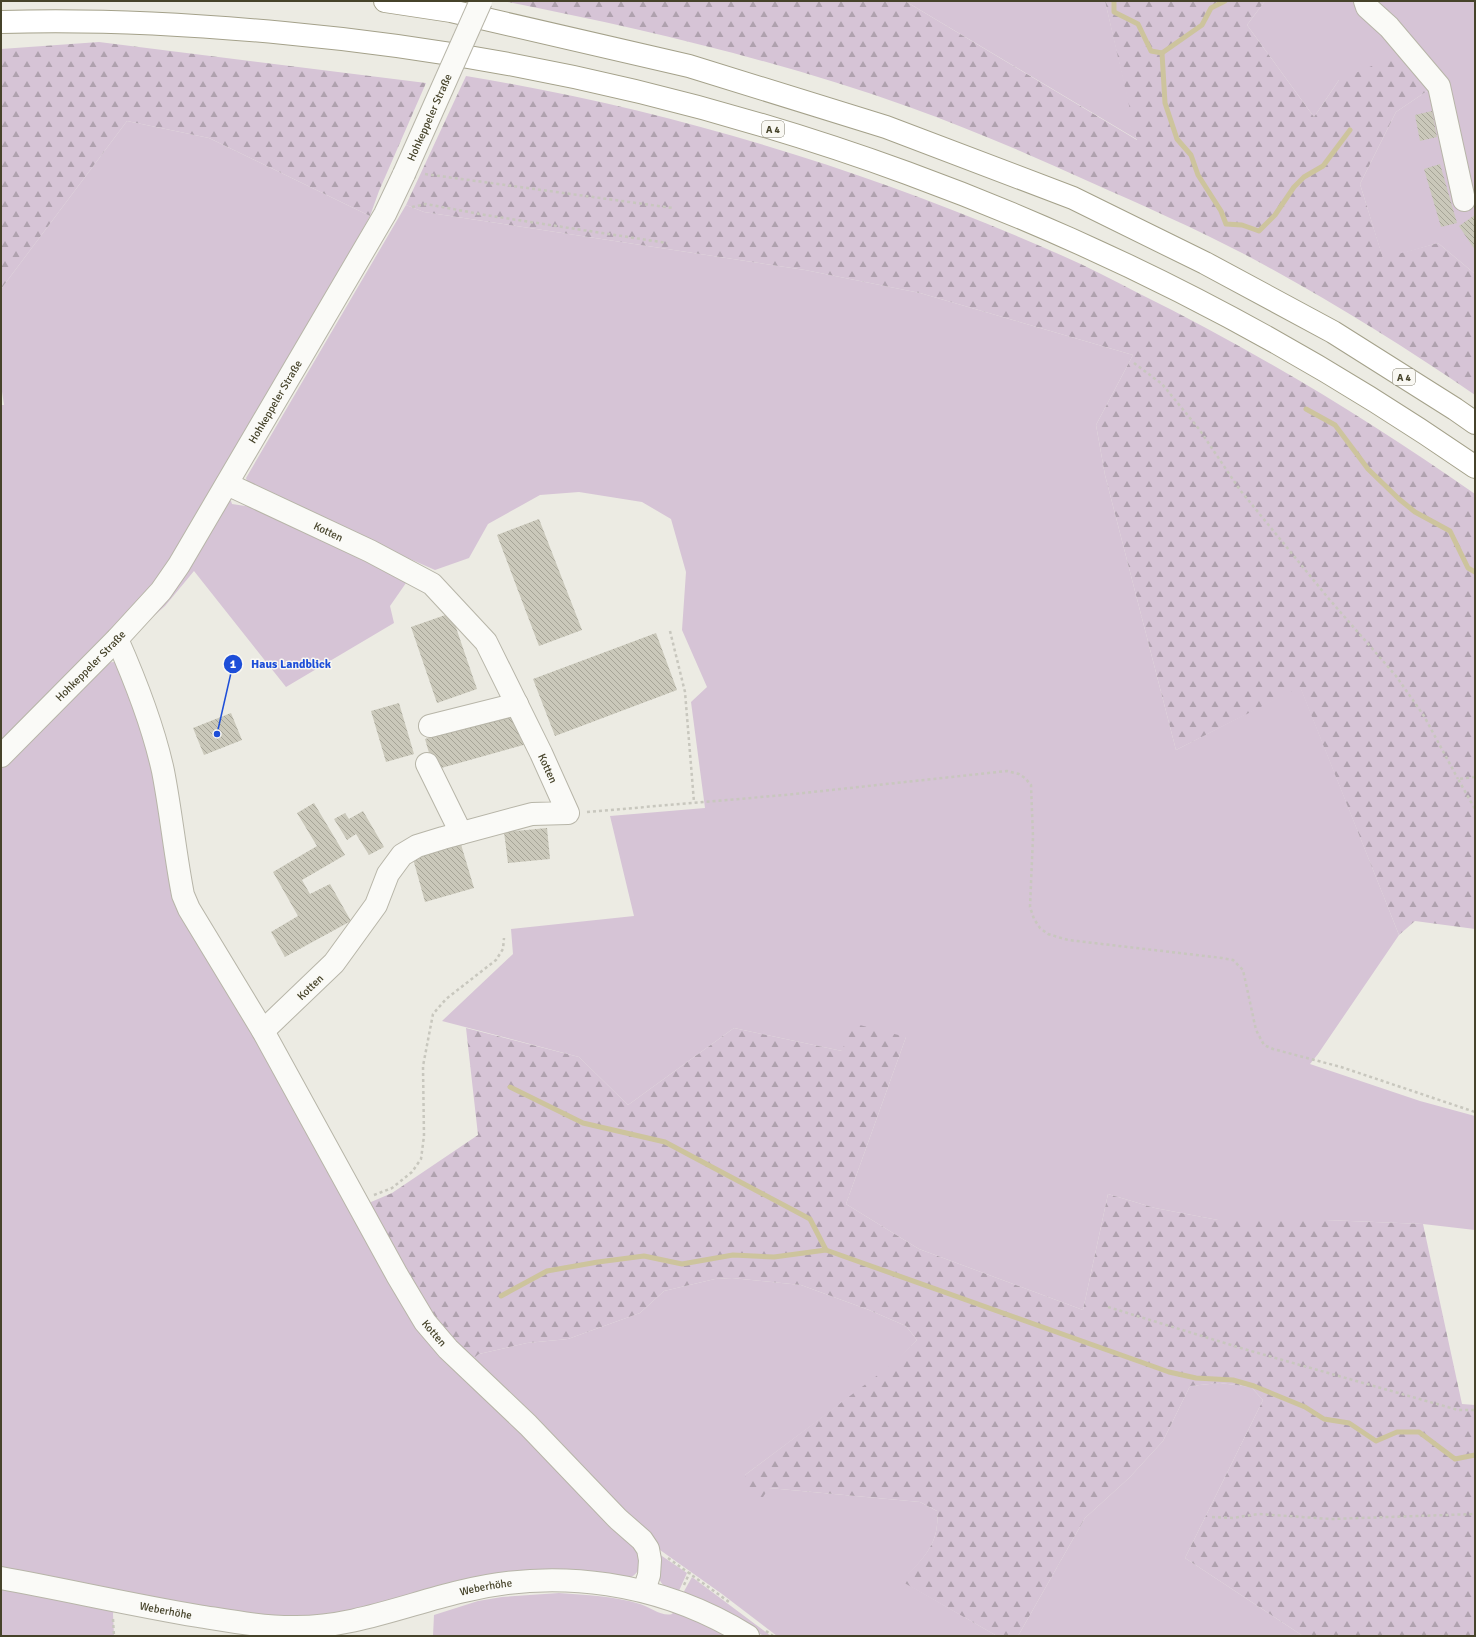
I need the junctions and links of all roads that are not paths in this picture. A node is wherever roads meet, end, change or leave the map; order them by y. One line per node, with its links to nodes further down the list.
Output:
1 (385, 1): 6 (highway, A 4)
2 (481, 1): 8 (street, Hohkeppeler Straße, bridge)
3 (1365, 1): 5 (street)
4 (1, 22): 7 (highway, A 4)
5 (1464, 200)
6 (1475, 423)
7 (1475, 468)
8 (227, 484): 9 (street, Hohkeppeler Straße); 10 (street, Kotten)
9 (117, 638): 12 (street, Hohkeppeler Straße); 15 (street, Kotten)
10 (517, 704): 11 (street); 14 (street, Kotten)
11 (430, 726)
12 (1, 756)
13 (427, 764): 14 (street)
14 (461, 833): 15 (street, Kotten)
15 (263, 1031): 17 (street, Kotten)
16 (1, 1578): 18 (street, Weberhöhe)
17 (644, 1591): 18 (street, Weberhöhe); 19 (street, Weberhöhe)
18 (333, 1631)
19 (748, 1636)

